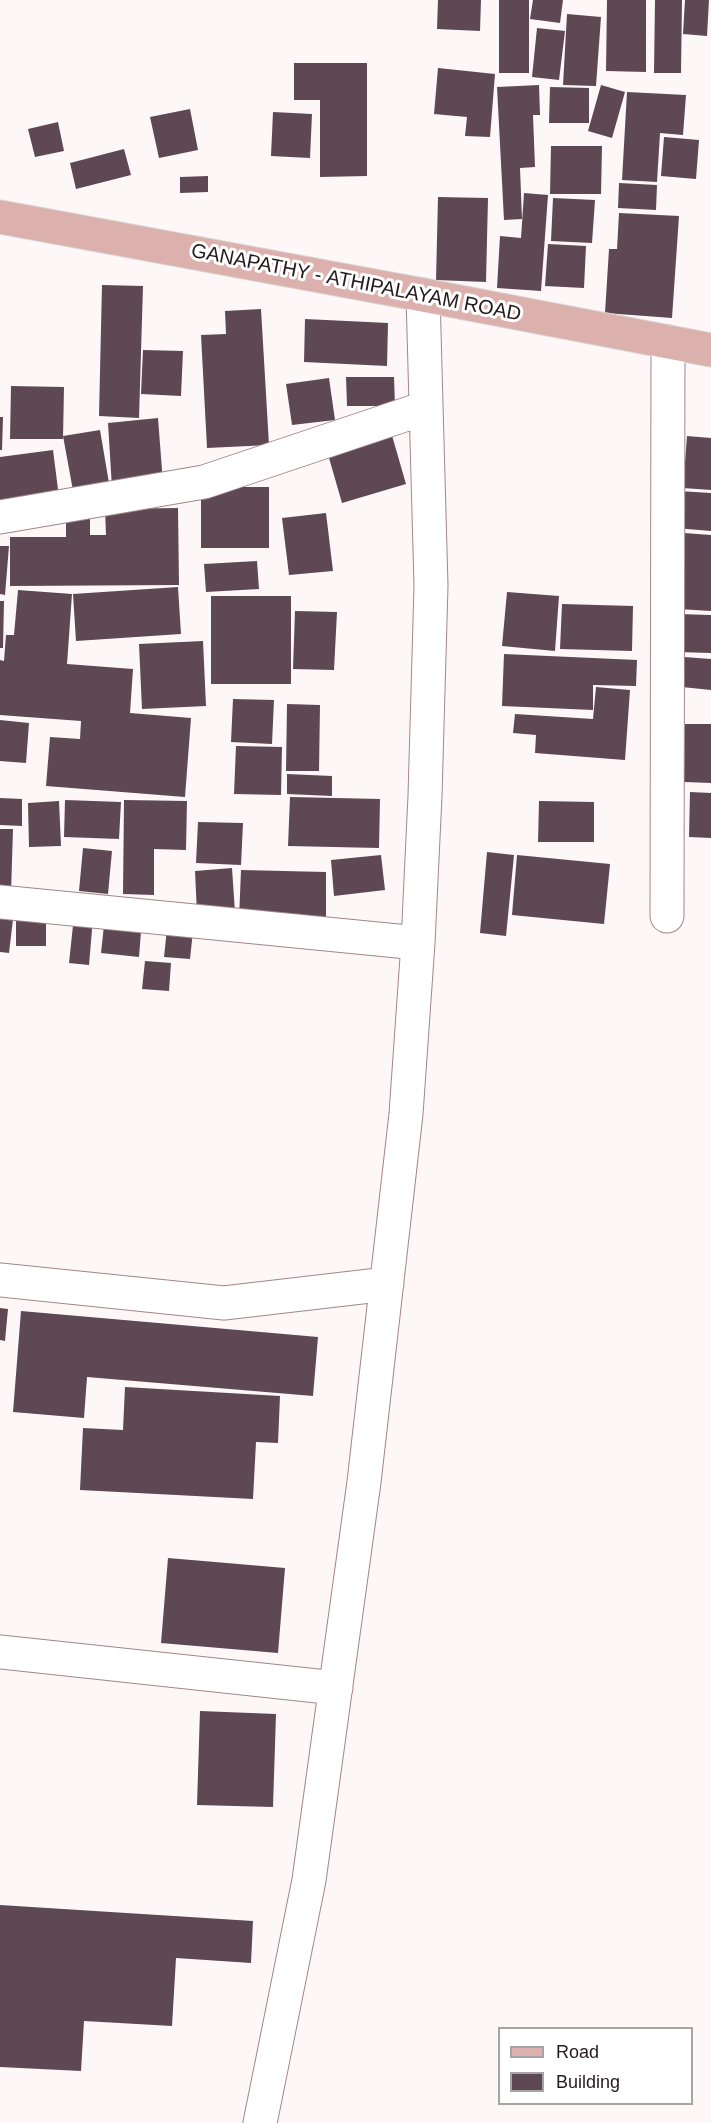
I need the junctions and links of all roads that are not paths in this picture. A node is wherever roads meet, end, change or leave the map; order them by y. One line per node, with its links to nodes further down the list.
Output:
1 (0, 217): 2 (main road, GANAPATHY - ATHIPALAYAM ROAD)
2 (423, 295): 3 (main road, GANAPATHY - ATHIPALAYAM ROAD); 5 (street)
3 (668, 342): 4 (main road, GANAPATHY - ATHIPALAYAM ROAD); 8 (street)
4 (711, 350)
5 (425, 408): 6 (street); 9 (street)
6 (0, 517)
7 (0, 902): 9 (street)
8 (668, 916)
9 (418, 943): 11 (street)
10 (0, 1280): 11 (street)
11 (387, 1284): 13 (street)
12 (0, 1652): 13 (street)
13 (336, 1688): 14 (street)
14 (260, 2123)

